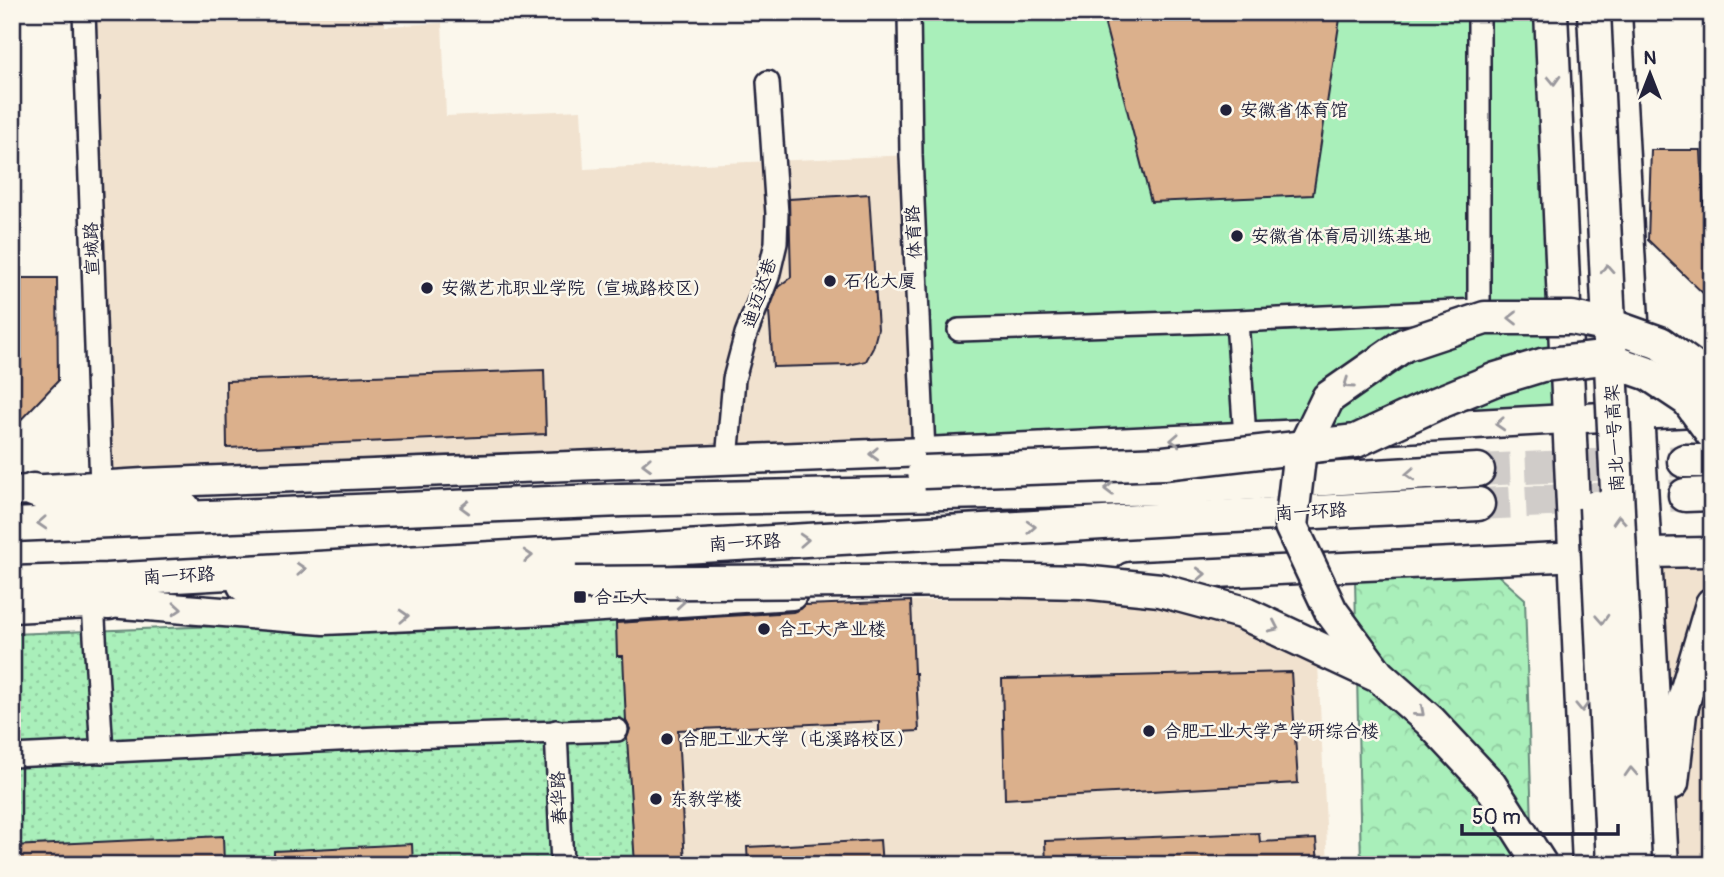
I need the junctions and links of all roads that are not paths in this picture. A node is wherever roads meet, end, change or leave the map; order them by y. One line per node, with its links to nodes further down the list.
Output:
1 (84, 12): 20 (street, 宣城路)
2 (909, 12): 18 (street, 体育路)
3 (1479, 12): 9 (street)
4 (1551, 12): 14 (highway, one-way to 14)
5 (1573, 12): 46 (highway, 南北一号高架, one-way to 46, bridge)
6 (1594, 12): 47 (highway, 南北一号高架, one-way to 6, bridge)
7 (1615, 12): 13 (highway)
8 (768, 82): 17 (street, 迪迈达巷)
9 (1237, 321): 10 (street); 16 (street)
10 (959, 330)
11 (1712, 381): 37 (highway, one-way to 37, bridge)
12 (1712, 411): 13 (main road)
13 (1636, 416): 14 (main road); 28 (highway)
14 (1568, 419): 16 (main road, one-way to 16); 29 (highway)
15 (1712, 433): 18 (highway, bridge)
16 (1245, 437): 18 (main road, one-way to 18)
17 (727, 460): 18 (main road, one-way to 17); 20 (main road, one-way to 20)
18 (924, 462): 22 (highway)
19 (1478, 470): 22 (highway, 南一环路, one-way to 22)
20 (101, 486): 21 (main road); 24 (highway)
21 (22, 491): 25 (highway)
22 (622, 500): 24 (highway, 南一环路, one-way to 24)
23 (1478, 505): 30 (highway, 南一环路, one-way to 23)
24 (215, 516): 25 (highway, 南一环路)
25 (111, 520): 26 (highway, 南一环路, one-way to 26)
26 (12, 525)
27 (1712, 552): 28 (main road)
28 (1645, 553): 29 (main road); 48 (highway)
29 (1576, 556): 33 (main road, one-way to 29); 45 (highway, one-way to 45)
30 (177, 576): 31 (highway, 南一环路); 37 (highway, one-way to 37, bridge)
31 (12, 583)
32 (12, 593): 33 (highway)
33 (101, 604): 35 (main road); 41 (street)
34 (1712, 604): 38 (highway)
35 (12, 608)
36 (1712, 660): 38 (highway)
37 (1378, 675): 44 (highway, one-way to 44, bridge)
38 (1680, 713): 49 (highway)
39 (617, 730): 40 (street)
40 (556, 732): 41 (street); 43 (street, 春华路)
41 (102, 752): 42 (street)
42 (12, 756)
43 (562, 865)
44 (1541, 865)
45 (1589, 865)
46 (1613, 865)
47 (1635, 865)
48 (1661, 865)
49 (1669, 865)

